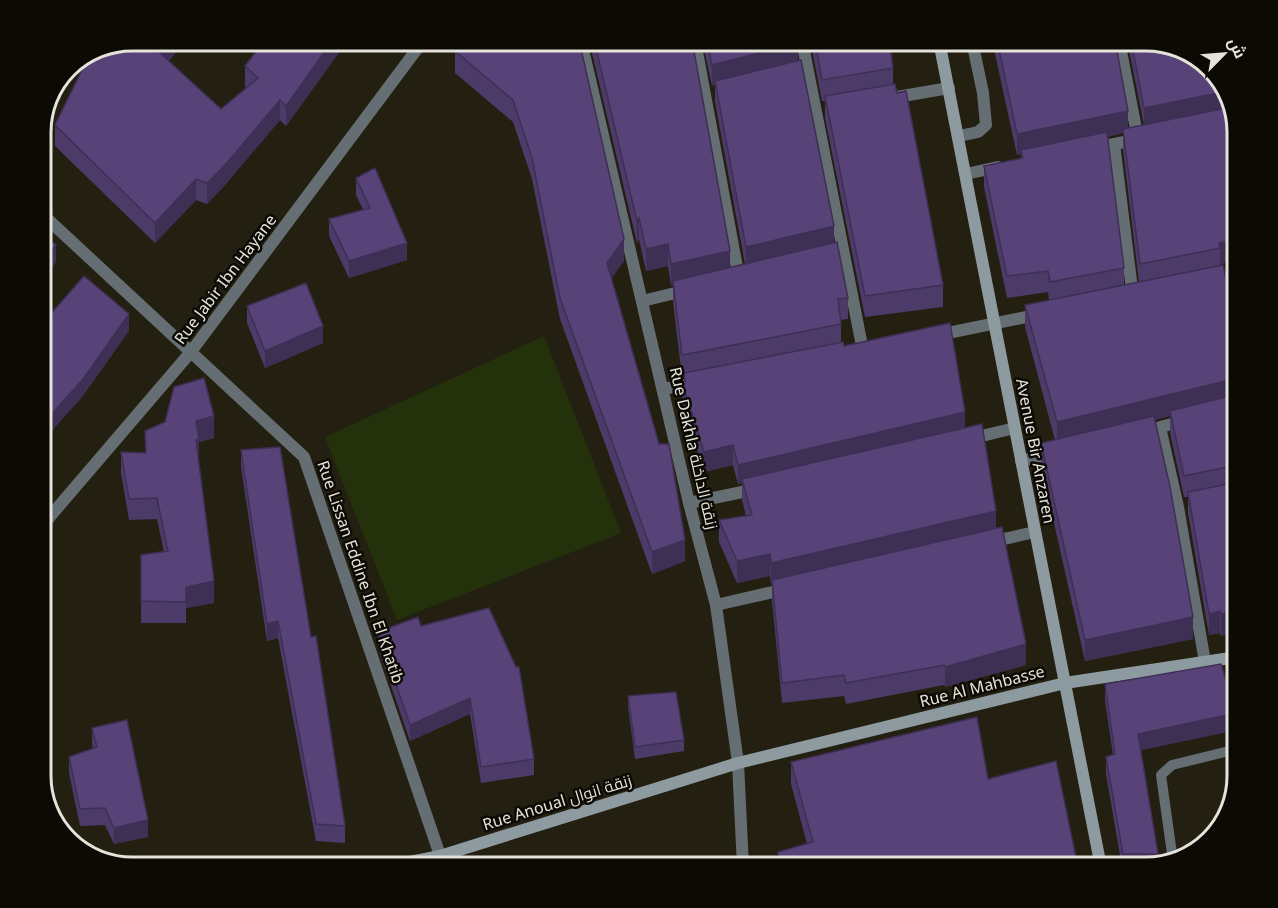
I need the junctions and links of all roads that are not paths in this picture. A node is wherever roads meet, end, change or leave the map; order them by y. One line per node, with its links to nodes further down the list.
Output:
1 (415, 51): 26 (street, Rue Jabir Ibn Hayane)
2 (584, 51): 21 (street, Rue Dakhla زنقة الداخلة)
3 (698, 51): 16 (street)
4 (802, 51): 25 (street)
5 (941, 51): 8 (street, Avenue Bir Anzaren)
6 (974, 51): 10 (street)
7 (1122, 51): 11 (street)
8 (949, 88): 9 (street); 10 (street, Avenue Bir Anzaren)
9 (882, 100)
10 (958, 136): 14 (street, Avenue Bir Anzaren)
11 (1114, 144): 12 (street); 20 (street)
12 (1080, 151)
13 (1011, 165): 14 (street)
14 (966, 174): 23 (street, Avenue Bir Anzaren)
15 (51, 224): 26 (street, Rue Lissan Eddine Ibn El Khatib)
16 (739, 278)
17 (1227, 281): 18 (street)
18 (1201, 283)
19 (696, 288): 21 (street)
20 (1133, 297)
21 (642, 301): 28 (street, Rue Dakhla زنقة الداخلة)
22 (1052, 312): 23 (street)
23 (995, 323): 24 (street); 30 (street, Avenue Bir Anzaren)
24 (929, 337)
25 (863, 351)
26 (190, 353): 36 (street, Rue Jabir Ibn Hayane); 47 (street, Rue Lissan Eddine Ibn El Khatib)
27 (708, 380): 28 (street)
28 (663, 389): 35 (street, Rue Dakhla زنقة الداخلة)
29 (1193, 419): 42 (street)
30 (1015, 428): 31 (street); 33 (street, Avenue Bir Anzaren)
31 (959, 441)
32 (1068, 450): 33 (street)
33 (1021, 461): 37 (street, Avenue Bir Anzaren)
34 (770, 487): 35 (street)
35 (689, 503): 40 (street, Rue Dakhla زنقة الداخلة)
36 (51, 515)
37 (1035, 532): 38 (street); 43 (street, Avenue Bir Anzaren)
38 (978, 545)
39 (796, 587): 40 (street)
40 (716, 605): 45 (street, Rue Dakhla زنقة الداخلة)
41 (1227, 659): 42 (street, Rue Al Mahbasse)
42 (1205, 662): 43 (street, Rue Al Mahbasse)
43 (1065, 683): 45 (street, Rue Al Mahbasse); 50 (street, Avenue Bir Anzaren)
44 (1227, 752): 46 (lane)
45 (738, 763): 48 (street, Rue Anoual زنقة انوال); 49 (street, Rue Dakhla زنقة الداخلة)
46 (1172, 852)
47 (440, 857)
48 (457, 857)
49 (743, 857)
50 (1099, 857)

